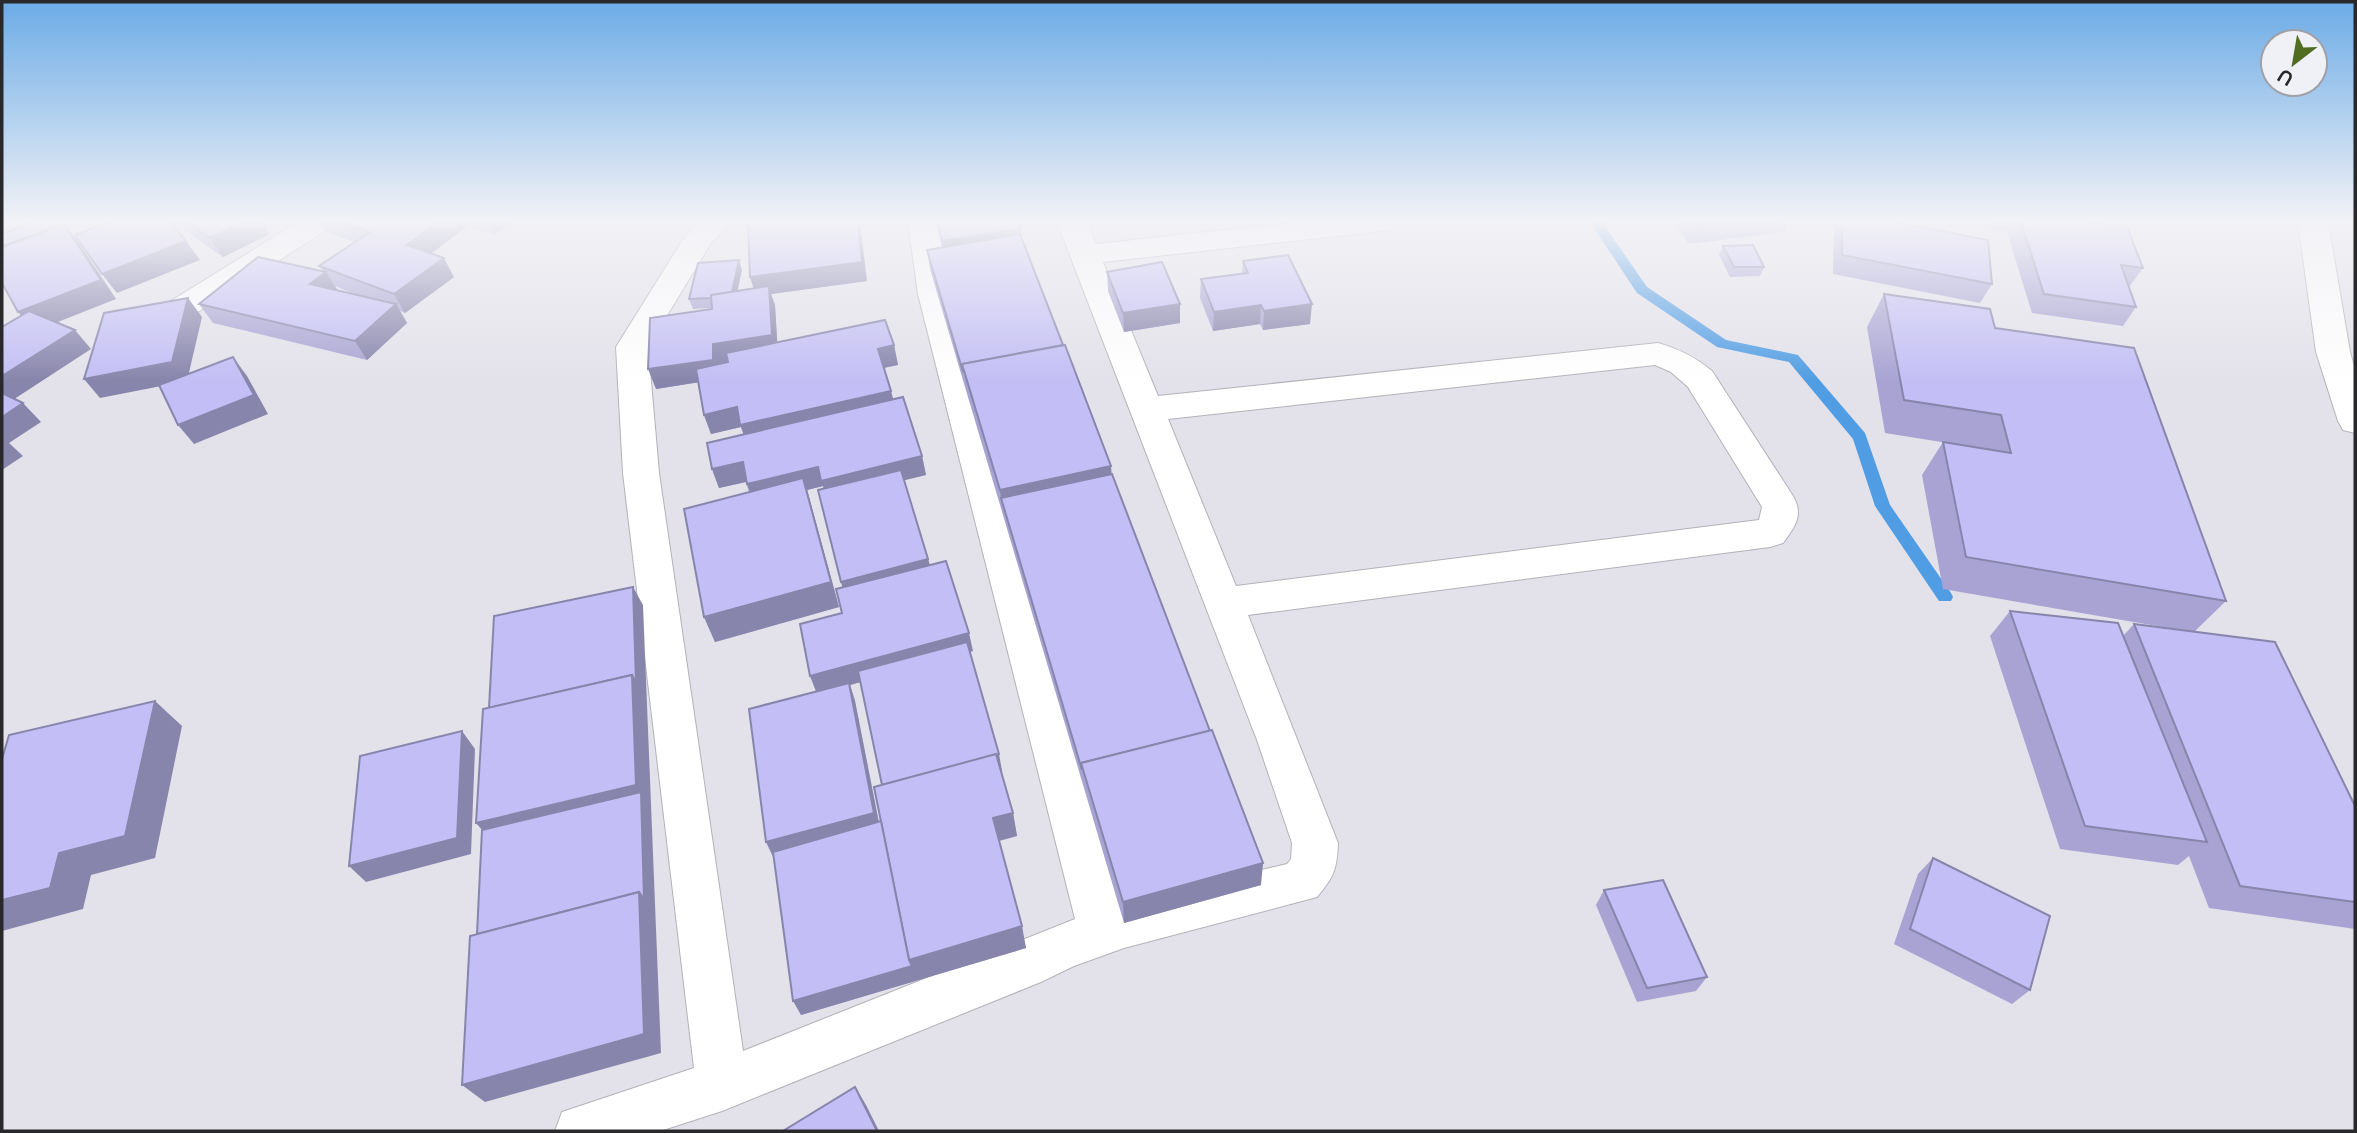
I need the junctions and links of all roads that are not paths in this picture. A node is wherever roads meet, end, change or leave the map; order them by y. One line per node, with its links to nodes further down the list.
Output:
1 (235, 275): 6 (street)
2 (676, 275): 11 (street)
3 (931, 275): 10 (street)
4 (1093, 275): 7 (street)
5 (2321, 275): 8 (street)
6 (182, 308)
7 (1147, 409): 9 (street); 9 (street)
8 (2355, 421)
9 (1224, 603): 10 (street)
10 (1102, 931): 11 (street)
11 (722, 1086): 12 (street)
12 (580, 1131)

